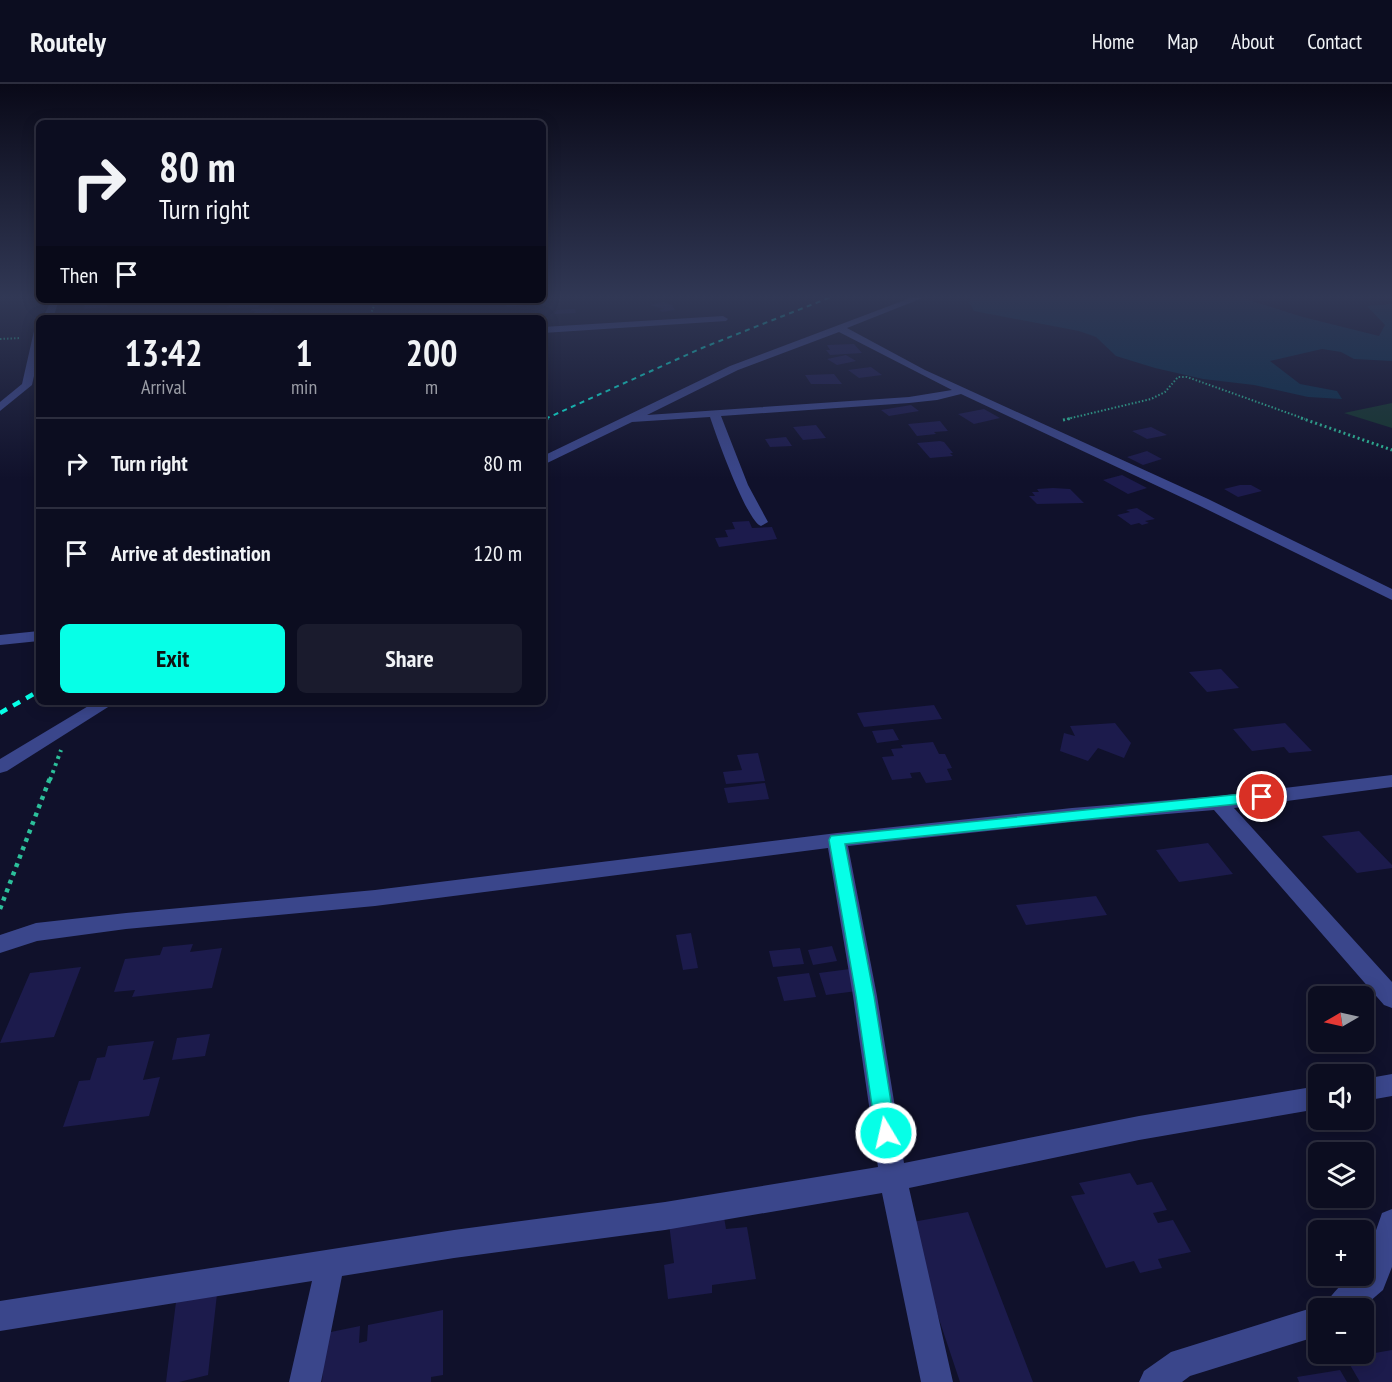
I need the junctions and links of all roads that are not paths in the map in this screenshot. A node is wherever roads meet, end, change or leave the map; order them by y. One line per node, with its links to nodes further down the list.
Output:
1 (33, 358): 5 (street)
2 (763, 358): 7 (street)
3 (894, 358): 4 (street)
4 (961, 391): 6 (street); 10 (street)
5 (0, 408)
6 (714, 414): 7 (street); 9 (street)
7 (628, 419): 8 (street)
8 (546, 460)
9 (761, 522)
10 (1392, 595)
11 (36, 636): 12 (street)
12 (0, 640)
13 (101, 705): 14 (street)
14 (0, 767)
15 (1392, 781): 16 (street)
16 (1219, 803): 17 (street); 19 (street)
17 (837, 840): 18 (street); 23 (street)
18 (0, 944)
19 (1392, 998)
20 (1392, 1085): 21 (street)
21 (1374, 1088)
22 (1308, 1099): 23 (street)
23 (893, 1178): 25 (street); 30 (street)
24 (1392, 1223): 26 (street)
25 (330, 1264): 27 (street); 29 (street)
26 (1351, 1298)
27 (0, 1316)
28 (1308, 1324): 31 (street)
29 (305, 1382)
30 (937, 1382)
31 (1155, 1382)

